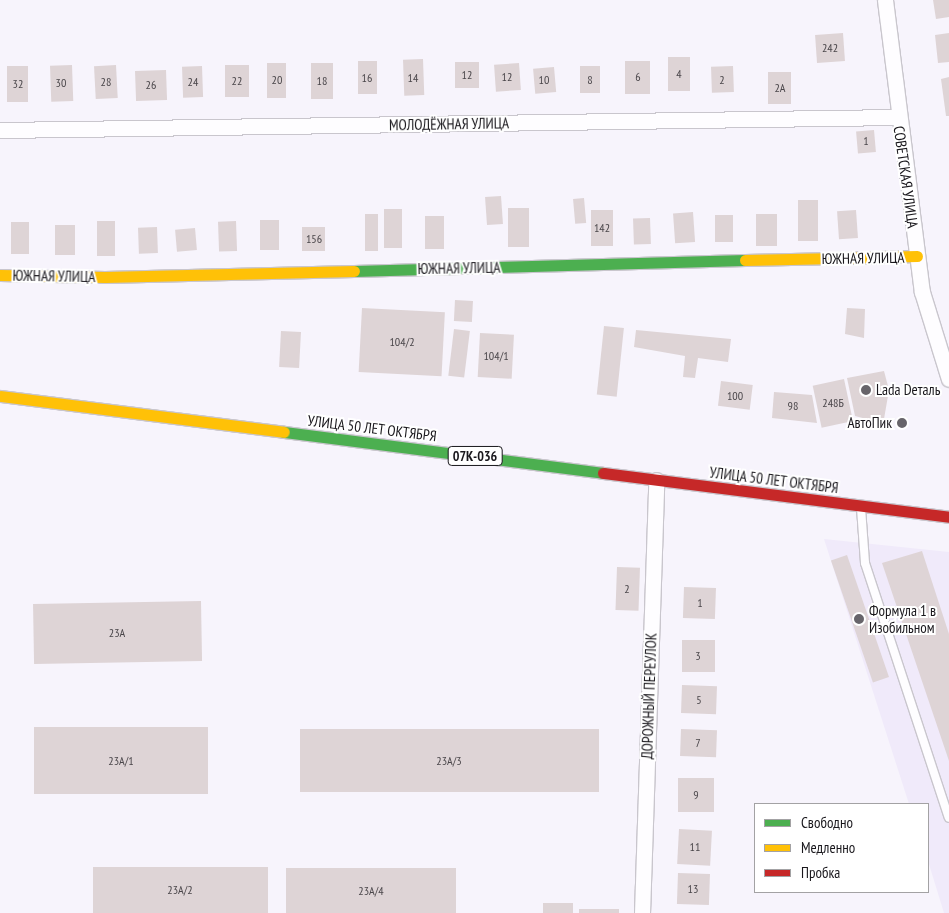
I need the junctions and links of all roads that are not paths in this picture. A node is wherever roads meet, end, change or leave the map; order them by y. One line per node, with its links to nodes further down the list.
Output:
1 (886, 0): 2 (street, СОВЕТСКАЯ УЛИЦА)
2 (898, 117): 3 (street, МОЛОДЁЖНАЯ УЛИЦА); 4 (street, СОВЕТСКАЯ УЛИЦА)
3 (0, 130)
4 (917, 256): 5 (main road, ЮЖНАЯ УЛИЦА); 6 (street, СОВЕТСКАЯ УЛИЦА)
5 (0, 275)
6 (942, 337): 7 (street, СОВЕТСКАЯ УЛИЦА)
7 (949, 380)
8 (0, 396): 9 (main road, УЛИЦА 50 ЛЕТ ОКТЯБРЯ / 07К-036)
9 (656, 480): 10 (main road, УЛИЦА 50 ЛЕТ ОКТЯБРЯ / 07К-036); 13 (street, ДОРОЖНЫЙ ПЕРЕУЛОК)
10 (860, 506): 11 (main road, УЛИЦА 50 ЛЕТ ОКТЯБРЯ / 07К-036); 12 (lane)
11 (949, 517)
12 (949, 818)
13 (642, 913)

